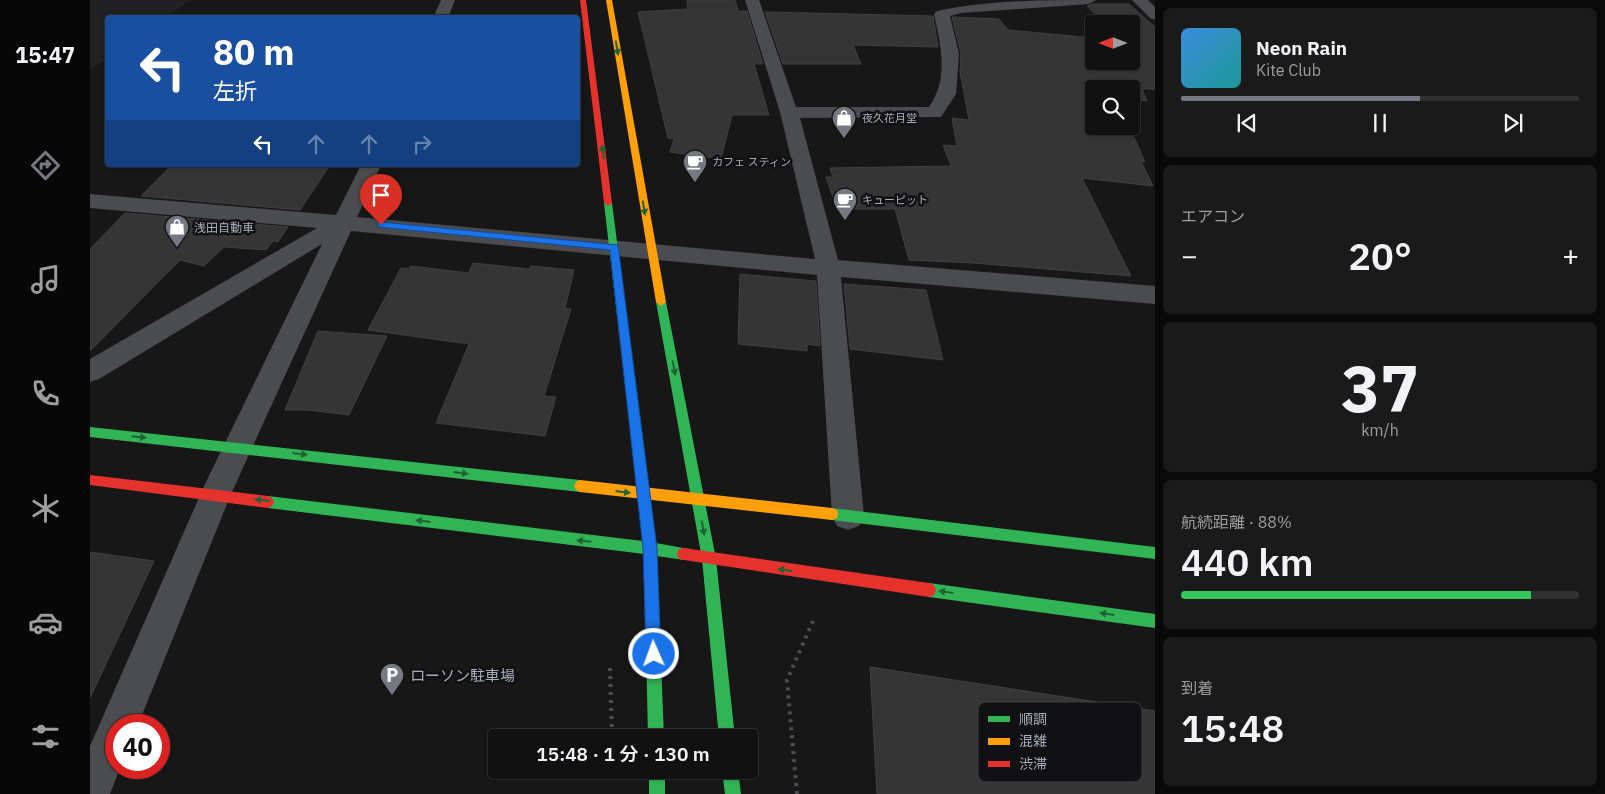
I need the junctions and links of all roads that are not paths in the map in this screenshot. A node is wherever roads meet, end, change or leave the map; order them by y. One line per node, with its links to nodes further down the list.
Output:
1 (448, 0): 7 (street)
2 (584, 0): 13 (street, one-way to 2)
3 (609, 0): 14 (street, one-way to 14)
4 (752, 0): 9 (street)
5 (1089, 0): 9 (street)
6 (1140, 0): 8 (street)
7 (441, 15)
8 (1155, 15)
9 (789, 112): 15 (street)
10 (370, 167): 12 (street)
11 (90, 201): 12 (street)
12 (343, 222): 13 (street); 17 (street); 19 (street)
13 (614, 248): 14 (street); 22 (street)
14 (651, 251): 15 (street); 23 (street, one-way to 23)
15 (828, 266): 16 (street); 24 (street)
16 (1155, 295)
17 (90, 372)
18 (90, 432): 19 (street, one-way to 19)
19 (240, 447): 21 (street); 22 (street, one-way to 22)
20 (90, 480): 21 (street)
21 (216, 494): 25 (street, one-way to 21); 29 (street)
22 (643, 494): 23 (street); 25 (street)
23 (698, 499): 24 (street); 27 (street, one-way to 27)
24 (848, 516): 26 (street)
25 (650, 548): 27 (street); 30 (street)
26 (1155, 553)
27 (709, 559): 28 (street, one-way to 27); 31 (street)
28 (1155, 621)
29 (124, 714)
30 (656, 729)
31 (726, 729)
32 (105, 757): 35 (street)
33 (657, 779): 36 (street)
34 (731, 779): 37 (street)
35 (90, 793)
36 (657, 794)
37 (733, 794)

